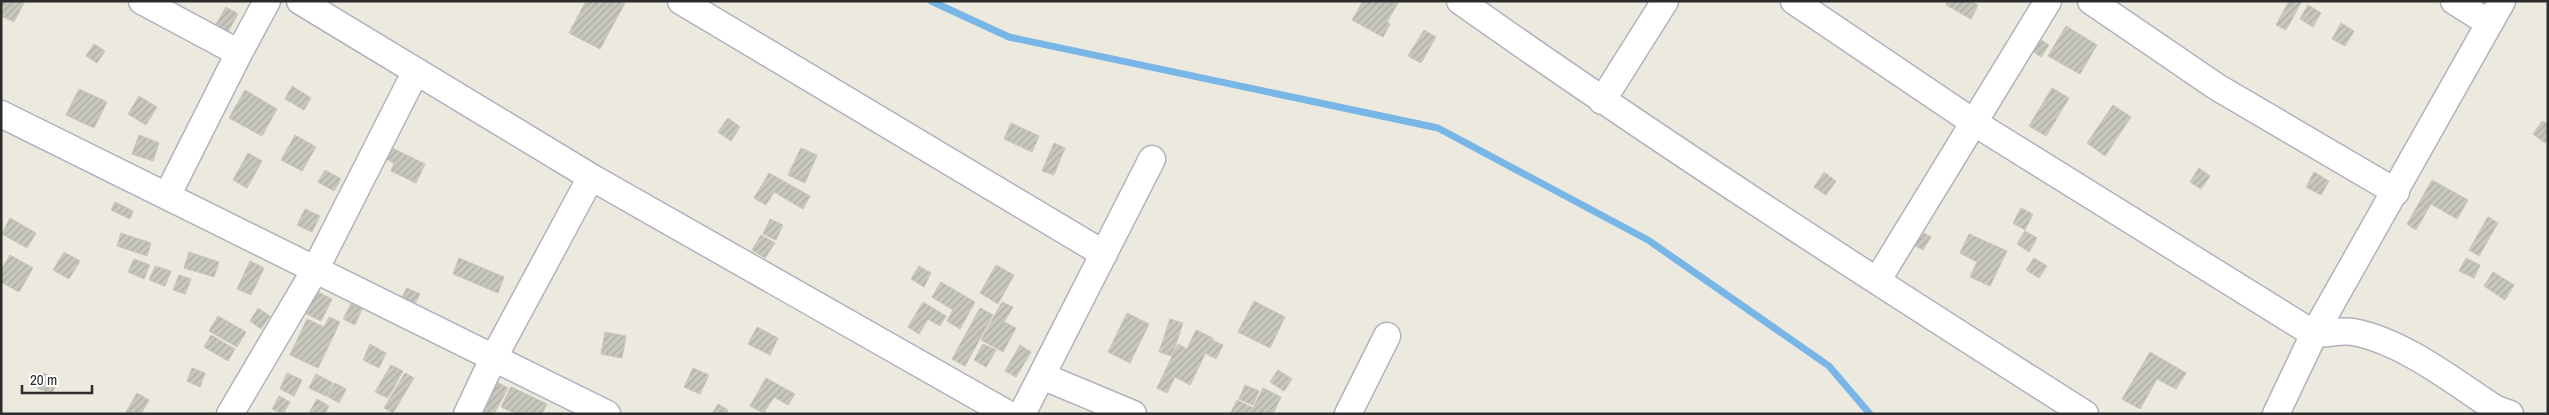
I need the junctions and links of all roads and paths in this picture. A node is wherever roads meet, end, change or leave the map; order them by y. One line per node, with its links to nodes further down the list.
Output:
1 (142, 1): 13 (street)
2 (267, 1): 13 (street)
3 (300, 1): 14 (street)
4 (681, 1): 22 (street)
5 (1460, 1): 15 (street)
6 (1665, 1): 15 (street)
7 (1794, 1): 16 (street)
8 (2048, 1): 16 (street)
9 (2091, 1): 20 (street)
10 (2454, 1): 12 (street)
11 (2502, 1): 12 (street)
12 (2489, 23): 20 (street)
13 (239, 53): 21 (street)
14 (416, 71): 19 (street); 23 (street)
15 (1602, 101): 24 (street)
16 (1974, 122): 24 (street); 25 (street)
17 (5, 123): 21 (street)
18 (1152, 159): 22 (street)
19 (591, 176): 27 (street); 32 (street)
20 (2396, 192): 25 (street)
21 (168, 194): 23 (street)
22 (1104, 254): 28 (street)
23 (315, 270): 27 (street); 29 (street)
24 (1877, 282): 36 (street)
25 (2314, 334): 37 (street); 38 (street)
26 (1387, 336): 35 (street)
27 (493, 359): 30 (street); 31 (street)
28 (1042, 376): 33 (street); 34 (street)
29 (230, 414)
30 (468, 414)
31 (607, 414)
32 (1008, 414)
33 (1022, 414)
34 (1133, 414)
35 (1348, 414)
36 (2085, 414)
37 (2276, 414)
38 (2510, 414)

